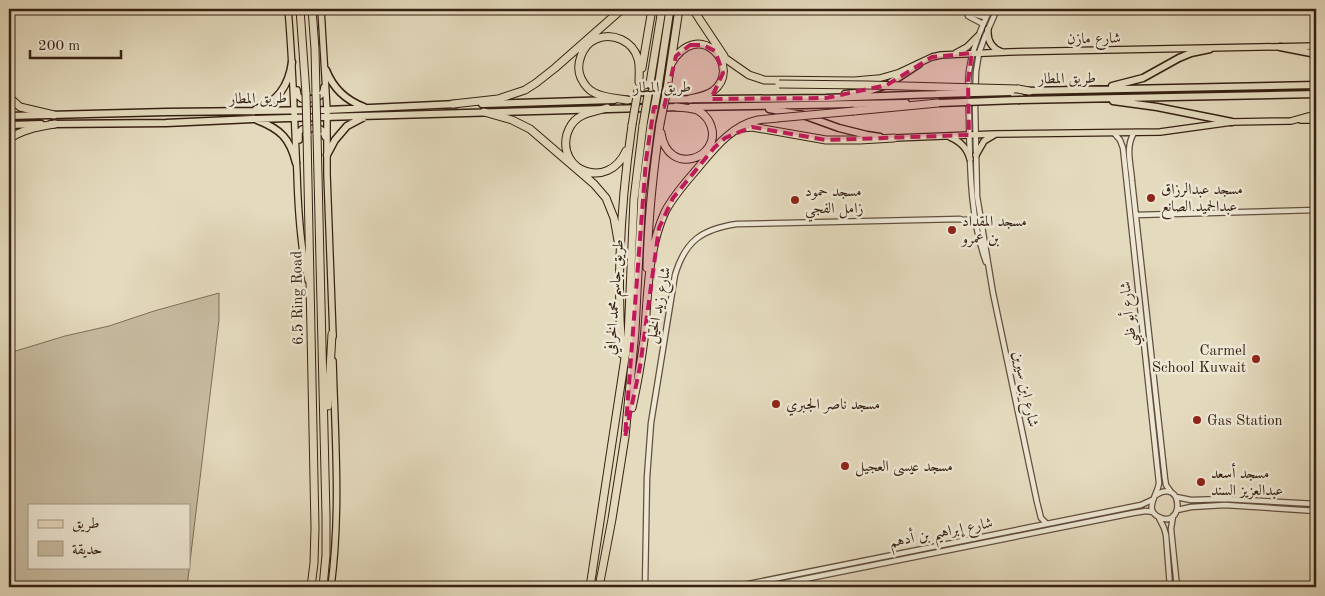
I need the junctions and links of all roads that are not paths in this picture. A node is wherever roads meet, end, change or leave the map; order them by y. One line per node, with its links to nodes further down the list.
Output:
1 (288, 9): 21 (main road)
2 (300, 9): 89 (highway, 6.5 Ring Road, bridge)
3 (312, 9): 98 (highway, 6.5 Ring Road, bridge)
4 (321, 9): 23 (main road)
5 (622, 9): 46 (highway)
6 (652, 9): 35 (highway)
7 (662, 9): 96 (highway, طريق جاسم محمد الخرافي, bridge)
8 (670, 9): 97 (highway, طريق جاسم محمد الخرافي, bridge)
9 (679, 9): 30 (highway)
10 (693, 9): 28 (highway)
11 (958, 9): 14 (street)
12 (990, 9): 15 (street)
13 (997, 9): 17 (street)
14 (967, 13): 15 (street); 16 (street)
15 (986, 18): 16 (street)
16 (983, 24): 18 (street)
17 (988, 29): 24 (main road); 25 (street)
18 (978, 36): 25 (street); 26 (main road)
19 (1316, 46): 20 (main road, شارع مازن)
20 (1280, 47): 22 (main road, شارع مازن); 27 (highway)
21 (292, 48): 23 (main road); 29 (main road)
22 (1210, 48): 24 (main road, شارع مازن); 37 (highway)
23 (324, 50): 32 (main road)
24 (1009, 52): 25 (main road, شارع مازن)
25 (976, 53): 26 (main road, شارع مازن); 71 (street)
26 (953, 54): 31 (main road, شارع مازن)
27 (1316, 54)
28 (726, 59): 33 (highway); 36 (highway, bridge)
29 (292, 62): 51 (main road); 53 (highway)
30 (671, 64): 43 (highway); 66 (highway, bridge)
31 (919, 64): 33 (main road, شارع مازن); 41 (highway)
32 (326, 70): 49 (highway); 52 (main road)
33 (876, 79)
34 (1316, 85): 37 (highway, طريق المطار)
35 (638, 86): 44 (highway); 76 (highway, bridge)
36 (1019, 90): 38 (highway); 41 (highway, طريق المطار, bridge)
37 (1092, 90): 38 (highway, طريق المطار)
38 (1029, 91)
39 (1316, 94): 42 (highway, طريق المطار)
40 (9, 97): 56 (highway)
41 (826, 98): 43 (highway, طريق المطار)
42 (1082, 98): 45 (highway, طريق المطار, bridge); 64 (highway)
43 (690, 99): 44 (highway, طريق المطار)
44 (627, 100): 46 (highway, طريق المطار)
45 (939, 103): 47 (highway, طريق المطار); 73 (highway, bridge)
46 (453, 104): 49 (highway, طريق المطار)
47 (748, 106): 48 (highway, طريق المطار); 74 (highway)
48 (676, 107): 50 (highway, طريق المطار); 66 (highway)
49 (367, 108): 52 (highway, طريق المطار)
50 (607, 108): 54 (highway, طريق المطار); 76 (highway)
51 (294, 110): 52 (highway, طريق المطار); 53 (highway, طريق المطار); 60 (main road)
52 (327, 110): 59 (main road)
53 (248, 111): 56 (highway, طريق المطار)
54 (484, 112): 58 (highway, طريق المطار); 88 (highway)
55 (1316, 114): 63 (main road)
56 (54, 115): 57 (highway, طريق المطار)
57 (9, 116)
58 (366, 116): 59 (highway, طريق المطار); 77 (highway)
59 (328, 117): 60 (highway, طريق المطار); 77 (main road)
60 (294, 118): 61 (highway, طريق المطار); 80 (main road)
61 (253, 119): 65 (highway, طريق المطار); 80 (highway)
62 (1316, 120): 63 (main road)
63 (1291, 121): 64 (main road)
64 (1232, 122): 69 (main road)
65 (54, 124): 67 (highway, طريق المطار); 75 (highway)
66 (660, 124): 90 (highway)
67 (9, 125)
68 (1114, 133): 69 (main road); 70 (main road); 84 (street, شارع أبو ظبي)
69 (1134, 133): 83 (street, شارع أبو ظبي)
70 (995, 134): 71 (main road); 78 (main road)
71 (972, 135): 72 (main road); 78 (street, شارع ابن سيرين); 79 (street, شارع ابن سيرين)
72 (943, 137): 74 (main road); 79 (main road)
73 (725, 138): 74 (highway); 90 (highway)
74 (894, 138)
75 (9, 140)
76 (630, 141): 88 (highway)
77 (327, 155): 82 (main road)
78 (976, 155): 87 (street, شارع ابن سيرين)
79 (970, 160): 87 (street, شارع ابن سيرين)
80 (296, 163): 81 (main road)
81 (296, 172): 82 (main road); 89 (main road)
82 (327, 174): 95 (main road)
83 (1132, 181): 84 (street); 86 (street, شارع أبو ظبي)
84 (1126, 182): 92 (street, شارع أبو ظبي)
85 (1316, 210): 86 (street)
86 (1136, 216): 91 (street, شارع أبو ظبي)
87 (978, 217): 112 (street, شارع ابن سيرين); 129 (street, شارع زيد الخيل)
88 (620, 246): 96 (highway)
89 (310, 289): 122 (highway, 6.5 Ring Road)
90 (646, 309): 97 (highway)
91 (1147, 310): 92 (street); 93 (street, شارع أبو ظبي)
92 (1140, 311): 94 (street, شارع أبو ظبي)
93 (1148, 318): 94 (street); 99 (street, شارع أبو ظبي)
94 (1141, 319): 100 (street, شارع أبو ظبي)
95 (332, 334): 98 (highway); 124 (main road)
96 (624, 367): 121 (highway, طريق جاسم محمد الخرافي)
97 (625, 437): 111 (highway, طريق جاسم محمد الخرافي)
98 (325, 439): 123 (highway, 6.5 Ring Road)
99 (1174, 495): 100 (street); 101 (street); 105 (street)
100 (1154, 497): 108 (street); 113 (street, شارع إبراهيم بن أدهم)
101 (1204, 500): 102 (street); 104 (street)
102 (1308, 503): 103 (street); 106 (street)
103 (1316, 504)
104 (1204, 506): 105 (street); 106 (street)
105 (1177, 510): 109 (street)
106 (1308, 511): 107 (street)
107 (1316, 511)
108 (1153, 512): 110 (street); 117 (street, شارع إبراهيم بن أدهم)
109 (1173, 516): 110 (street); 119 (street)
110 (1158, 517): 120 (street)
111 (612, 518): 127 (highway, طريق جاسم محمد الخرافي); 128 (highway)
112 (1041, 518): 113 (street); 114 (street)
113 (1047, 524): 114 (street, شارع إبراهيم بن أدهم)
114 (1036, 526): 115 (street, شارع إبراهيم بن أدهم)
115 (956, 542): 116 (street, شارع إبراهيم بن أدهم); 117 (street)
116 (945, 544): 118 (street); 130 (street, شارع إبراهيم بن أدهم)
117 (957, 549): 118 (street, شارع إبراهيم بن أدهم)
118 (947, 551): 131 (street, شارع إبراهيم بن أدهم)
119 (1175, 570): 120 (street); 133 (street)
120 (1168, 571): 132 (street)
121 (592, 573): 125 (highway); 126 (highway, طريق جاسم محمد الخرافي)
122 (311, 587)
123 (323, 587)
124 (331, 587)
125 (586, 587)
126 (590, 587)
127 (599, 587)
128 (603, 587)
129 (645, 587)
130 (733, 587)
131 (765, 587)
132 (1170, 587)
133 (1177, 587)

